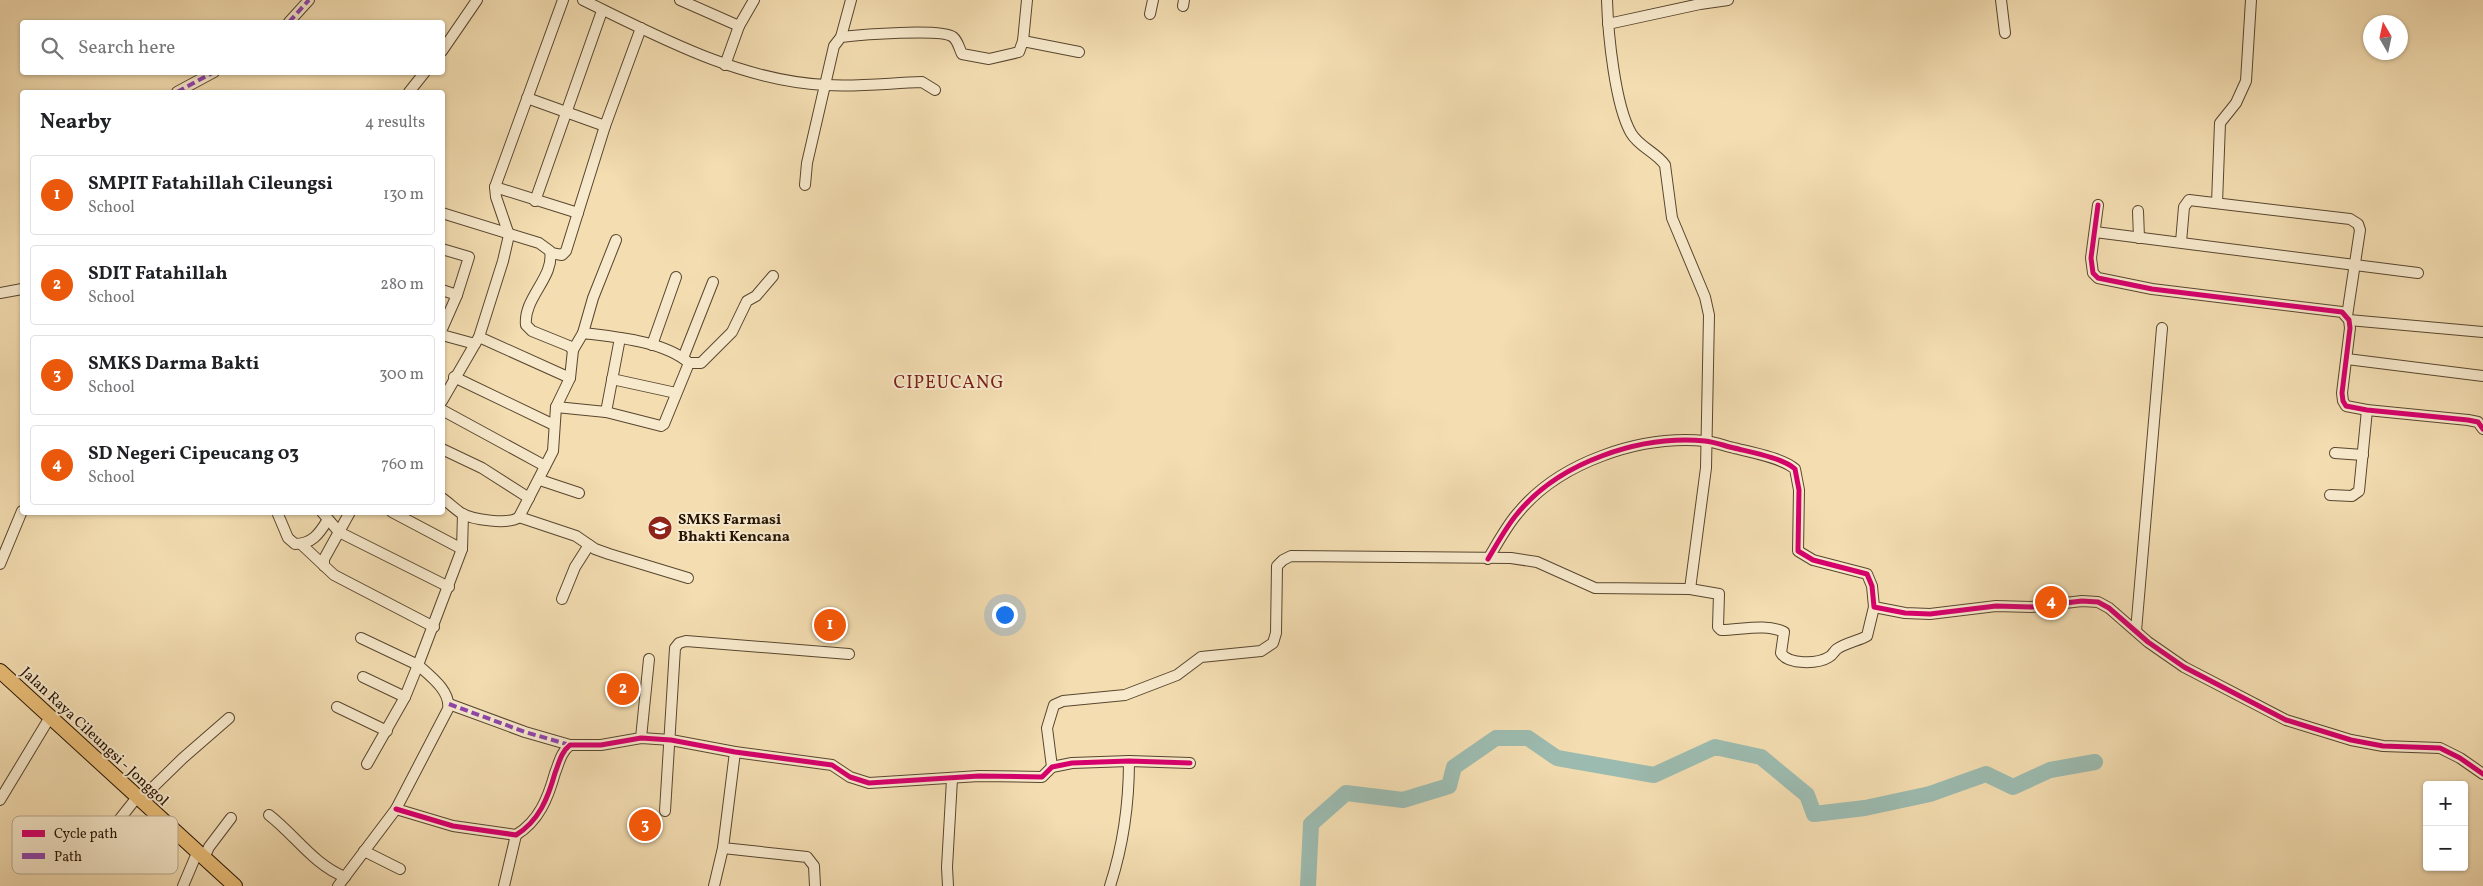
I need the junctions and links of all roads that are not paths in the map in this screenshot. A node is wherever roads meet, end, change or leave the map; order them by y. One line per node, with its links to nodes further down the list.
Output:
1 (309, 0): 16 (street)
2 (477, 0): 23 (street)
3 (563, 0): 32 (street)
4 (680, 0): 18 (street)
5 (754, 0): 18 (street)
6 (851, 0): 21 (street)
7 (1026, 0): 22 (street)
8 (1153, 0): 15 (street)
9 (1607, 0): 17 (street)
10 (1728, 0): 17 (street)
11 (2001, 0): 20 (street)
12 (2251, 0): 38 (street)
13 (587, 1): 14 (street)
14 (602, 11): 19 (street); 33 (street)
15 (1150, 14)
16 (291, 20)
17 (1608, 24): 83 (street)
18 (739, 26): 25 (street)
19 (641, 28): 25 (street); 34 (street)
20 (2005, 33)
21 (841, 37): 22 (street); 28 (street)
22 (1023, 41): 24 (street)
23 (445, 47)
24 (1079, 52)
25 (725, 65): 28 (street)
26 (208, 75): 29 (street)
27 (423, 75): 30 (street)
28 (826, 85): 31 (street); 35 (street)
29 (180, 90)
30 (411, 90)
31 (935, 90)
32 (527, 98): 33 (street); 36 (street)
33 (567, 114): 34 (street); 37 (street)
34 (605, 126): 41 (street)
35 (805, 185)
36 (495, 187): 37 (street); 44 (street)
37 (535, 201): 41 (street)
38 (2217, 203): 47 (street); 50 (street)
39 (2098, 205): 43 (street)
40 (2138, 211): 45 (street)
41 (578, 213): 49 (street)
42 (445, 214): 44 (street)
43 (2095, 232): 45 (street); 59 (street)
44 (509, 235): 49 (street); 66 (street)
45 (2138, 238): 47 (street)
46 (616, 240): 62 (street)
47 (2181, 242): 50 (street)
48 (445, 250): 58 (street)
49 (550, 253): 68 (street)
50 (2355, 266): 51 (street); 59 (street)
51 (2418, 273)
52 (773, 276): 70 (street)
53 (676, 277): 67 (street)
54 (713, 282): 70 (street)
55 (20, 289): 57 (street)
56 (445, 291): 58 (street)
57 (0, 294)
58 (457, 295): 60 (street)
59 (2348, 318): 63 (street); 69 (street)
60 (445, 322)
61 (2162, 328): 113 (street)
62 (583, 332): 65 (street); 68 (street)
63 (2483, 332)
64 (445, 336): 66 (street)
65 (620, 338): 67 (street); 74 (street)
66 (477, 341): 72 (street); 73 (street)
67 (652, 346): 70 (street)
68 (573, 350): 73 (street)
69 (2347, 359): 71 (street); 78 (street)
70 (686, 360): 75 (street)
71 (2483, 376)
72 (454, 377): 76 (street); 82 (street)
73 (570, 378): 77 (street)
74 (612, 379): 75 (street); 80 (street)
75 (676, 393): 80 (street)
76 (445, 395)
77 (556, 406): 80 (street); 82 (street)
78 (2367, 410): 81 (street); 86 (street)
79 (445, 412): 87 (street)
80 (606, 412)
81 (2481, 424)
82 (554, 425): 87 (street)
83 (1707, 441): 104 (street); 109 (street); 111 (street)
84 (445, 450): 91 (street)
85 (2335, 453): 86 (street)
86 (2363, 455): 90 (street)
87 (545, 466): 88 (street)
88 (540, 480): 89 (street); 91 (street)
89 (579, 492)
90 (2330, 495)
91 (529, 498): 99 (street)
92 (445, 500): 93 (street)
93 (463, 514): 99 (street); 103 (street)
94 (20, 515): 105 (street)
95 (278, 515): 101 (street)
96 (348, 515): 100 (street)
97 (398, 515): 103 (street)
98 (325, 516): 100 (street); 101 (street)
99 (519, 517): 102 (street)
100 (339, 532): 106 (street); 108 (street)
101 (301, 544): 106 (street)
102 (589, 545): 107 (street); 110 (street)
103 (462, 549): 108 (street)
104 (1488, 559): 109 (street); 133 (street)
105 (0, 564)
106 (324, 566): 112 (street)
107 (688, 578)
108 (449, 587): 112 (street)
109 (1690, 589): 111 (street)
110 (562, 599)
111 (1874, 607): 113 (street)
112 (434, 627): 117 (street)
113 (2136, 631): 134 (street)
114 (361, 638): 117 (street)
115 (849, 654): 127 (street)
116 (649, 659): 126 (street)
117 (418, 665): 120 (street); 121 (street)
118 (2, 676): 123 (main road, Jalan Raya Cileungsi - Jonggol)
119 (363, 677): 120 (street)
120 (405, 697): 125 (street)
121 (449, 704): 128 (street); 138 (street)
122 (337, 707): 125 (street)
123 (50, 717): 136 (main road, Jalan Raya Cileungsi - Jonggol); 137 (street)
124 (229, 718): 136 (street)
125 (387, 731): 132 (street)
126 (641, 738): 127 (street); 128 (street)
127 (671, 740): 129 (street); 139 (street)
128 (570, 745): 145 (street)
129 (734, 752): 135 (street); 146 (street)
130 (1129, 761): 131 (street); 133 (street); 158 (street)
131 (1190, 763)
132 (367, 764)
133 (1052, 767): 135 (street)
134 (2483, 774)
135 (952, 778): 157 (street)
136 (140, 798): 141 (street); 142 (main road, Jalan Raya Cileungsi - Jonggol)
137 (0, 800)
138 (396, 809): 145 (street); 147 (street)
139 (665, 810)
140 (269, 815): 150 (street)
141 (125, 816)
142 (159, 816)
143 (232, 818): 148 (street)
144 (178, 834): 148 (main road, Jalan Raya Cileungsi - Jonggol)
145 (516, 835): 154 (street)
146 (723, 848): 155 (street); 156 (street)
147 (364, 851): 149 (street); 150 (street)
148 (201, 855): 151 (street); 152 (main road, Jalan Raya Cileungsi - Jonggol)
149 (400, 869)
150 (346, 877): 153 (street)
151 (183, 886)
152 (235, 886)
153 (338, 886)
154 (504, 886)
155 (714, 886)
156 (815, 886)
157 (948, 886)
158 (1110, 886)

